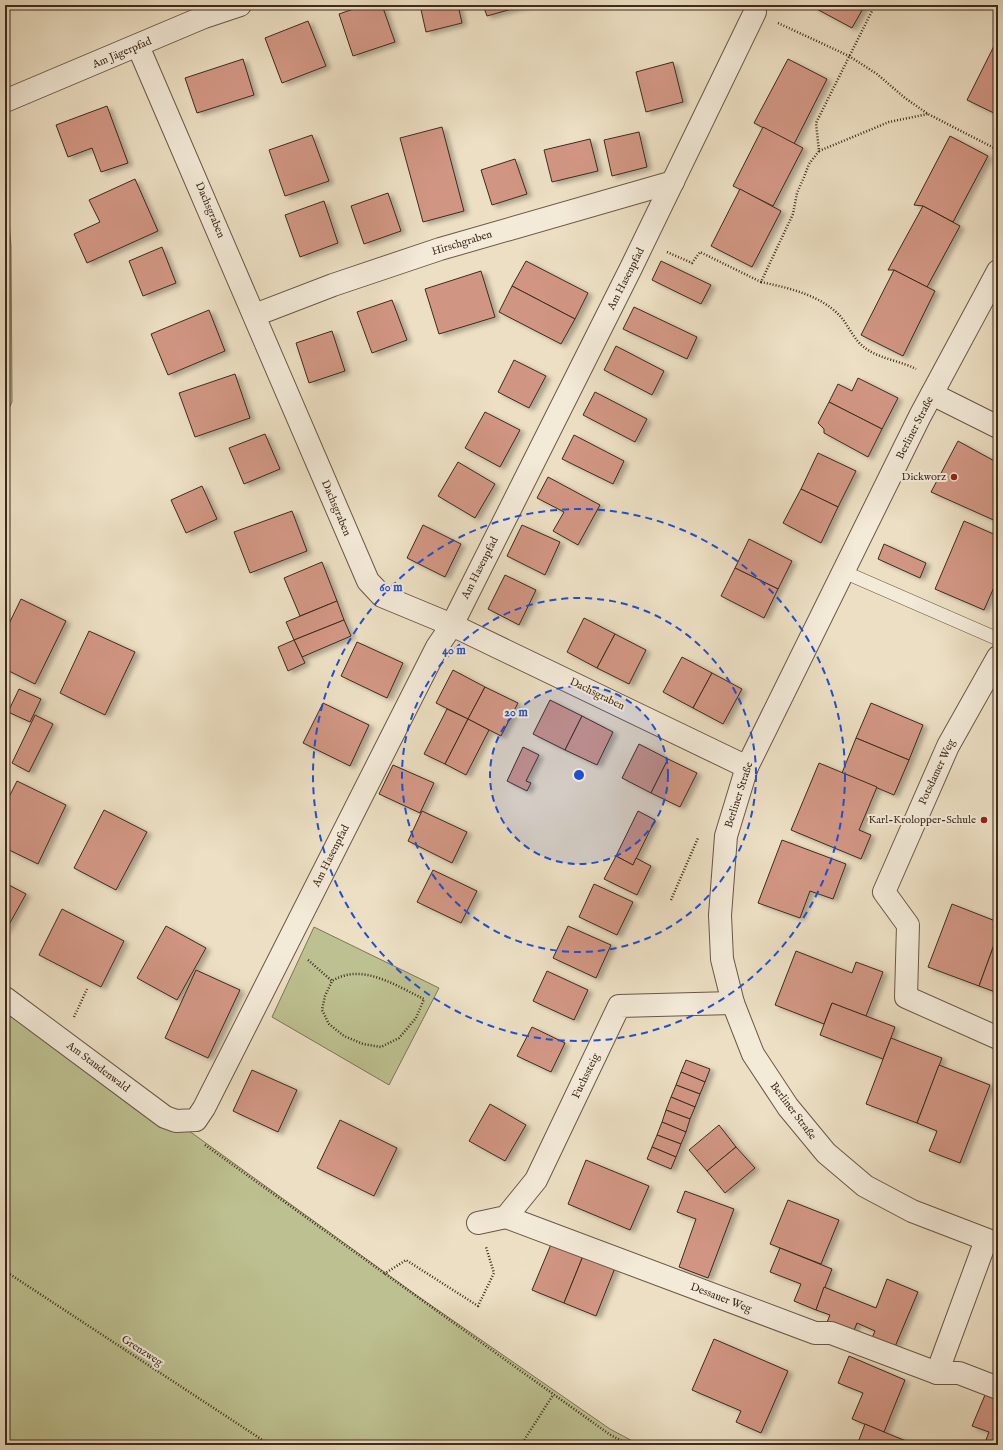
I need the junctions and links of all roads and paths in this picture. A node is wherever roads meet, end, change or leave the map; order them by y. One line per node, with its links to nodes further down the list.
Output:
1 (240, 5): 4 (street, Am Jägerpfad)
2 (875, 5): 5 (path)
3 (756, 12): 5 (path); 10 (street, Am Hasenpfad)
4 (138, 46): 6 (street, Am Jägerpfad); 14 (street, Dachsgraben)
5 (849, 56): 7 (path); 9 (path)
6 (5, 101)
7 (928, 114): 8 (path); 9 (path)
8 (998, 150)
9 (819, 151): 13 (path)
10 (673, 182): 11 (street, Am Hasenpfad); 14 (street, Hirschgraben)
11 (644, 241): 13 (path); 18 (street, Am Hasenpfad)
12 (996, 279): 15 (street, Berliner Straße)
13 (761, 282): 15 (path)
14 (255, 315): 18 (street, Dachsgraben)
15 (936, 388): 16 (street); 17 (street, Berliner Straße)
16 (998, 427)
17 (844, 572): 19 (lane); 21 (street, Berliner Straße)
18 (452, 625): 21 (street, Dachsgraben); 22 (street, Am Hasenpfad)
19 (998, 639)
20 (998, 657): 27 (street, Potsdamer Weg)
21 (747, 767): 26 (street, Berliner Straße)
22 (287, 943): 23 (path); 29 (street, Am Hasenpfad)
23 (332, 981): 23 (path)
24 (88, 987): 28 (path)
25 (5, 998): 28 (street, Am Staudenwald)
26 (733, 1004): 30 (street, Fuchssteig); 32 (street, Berliner Straße)
27 (998, 1038)
28 (63, 1041): 29 (street, Am Staudenwald)
29 (196, 1120): 34 (path)
30 (506, 1217): 31 (street); 35 (street, Dessauer Weg)
31 (478, 1223): 34 (path)
32 (992, 1242): 35 (street)
33 (5, 1271): 38 (path, Grenzweg)
34 (384, 1274): 37 (path)
35 (937, 1373): 36 (street, Dessauer Weg)
36 (998, 1388)
37 (554, 1395): 39 (path); 40 (path)
38 (270, 1445)
39 (522, 1445)
40 (629, 1445)

